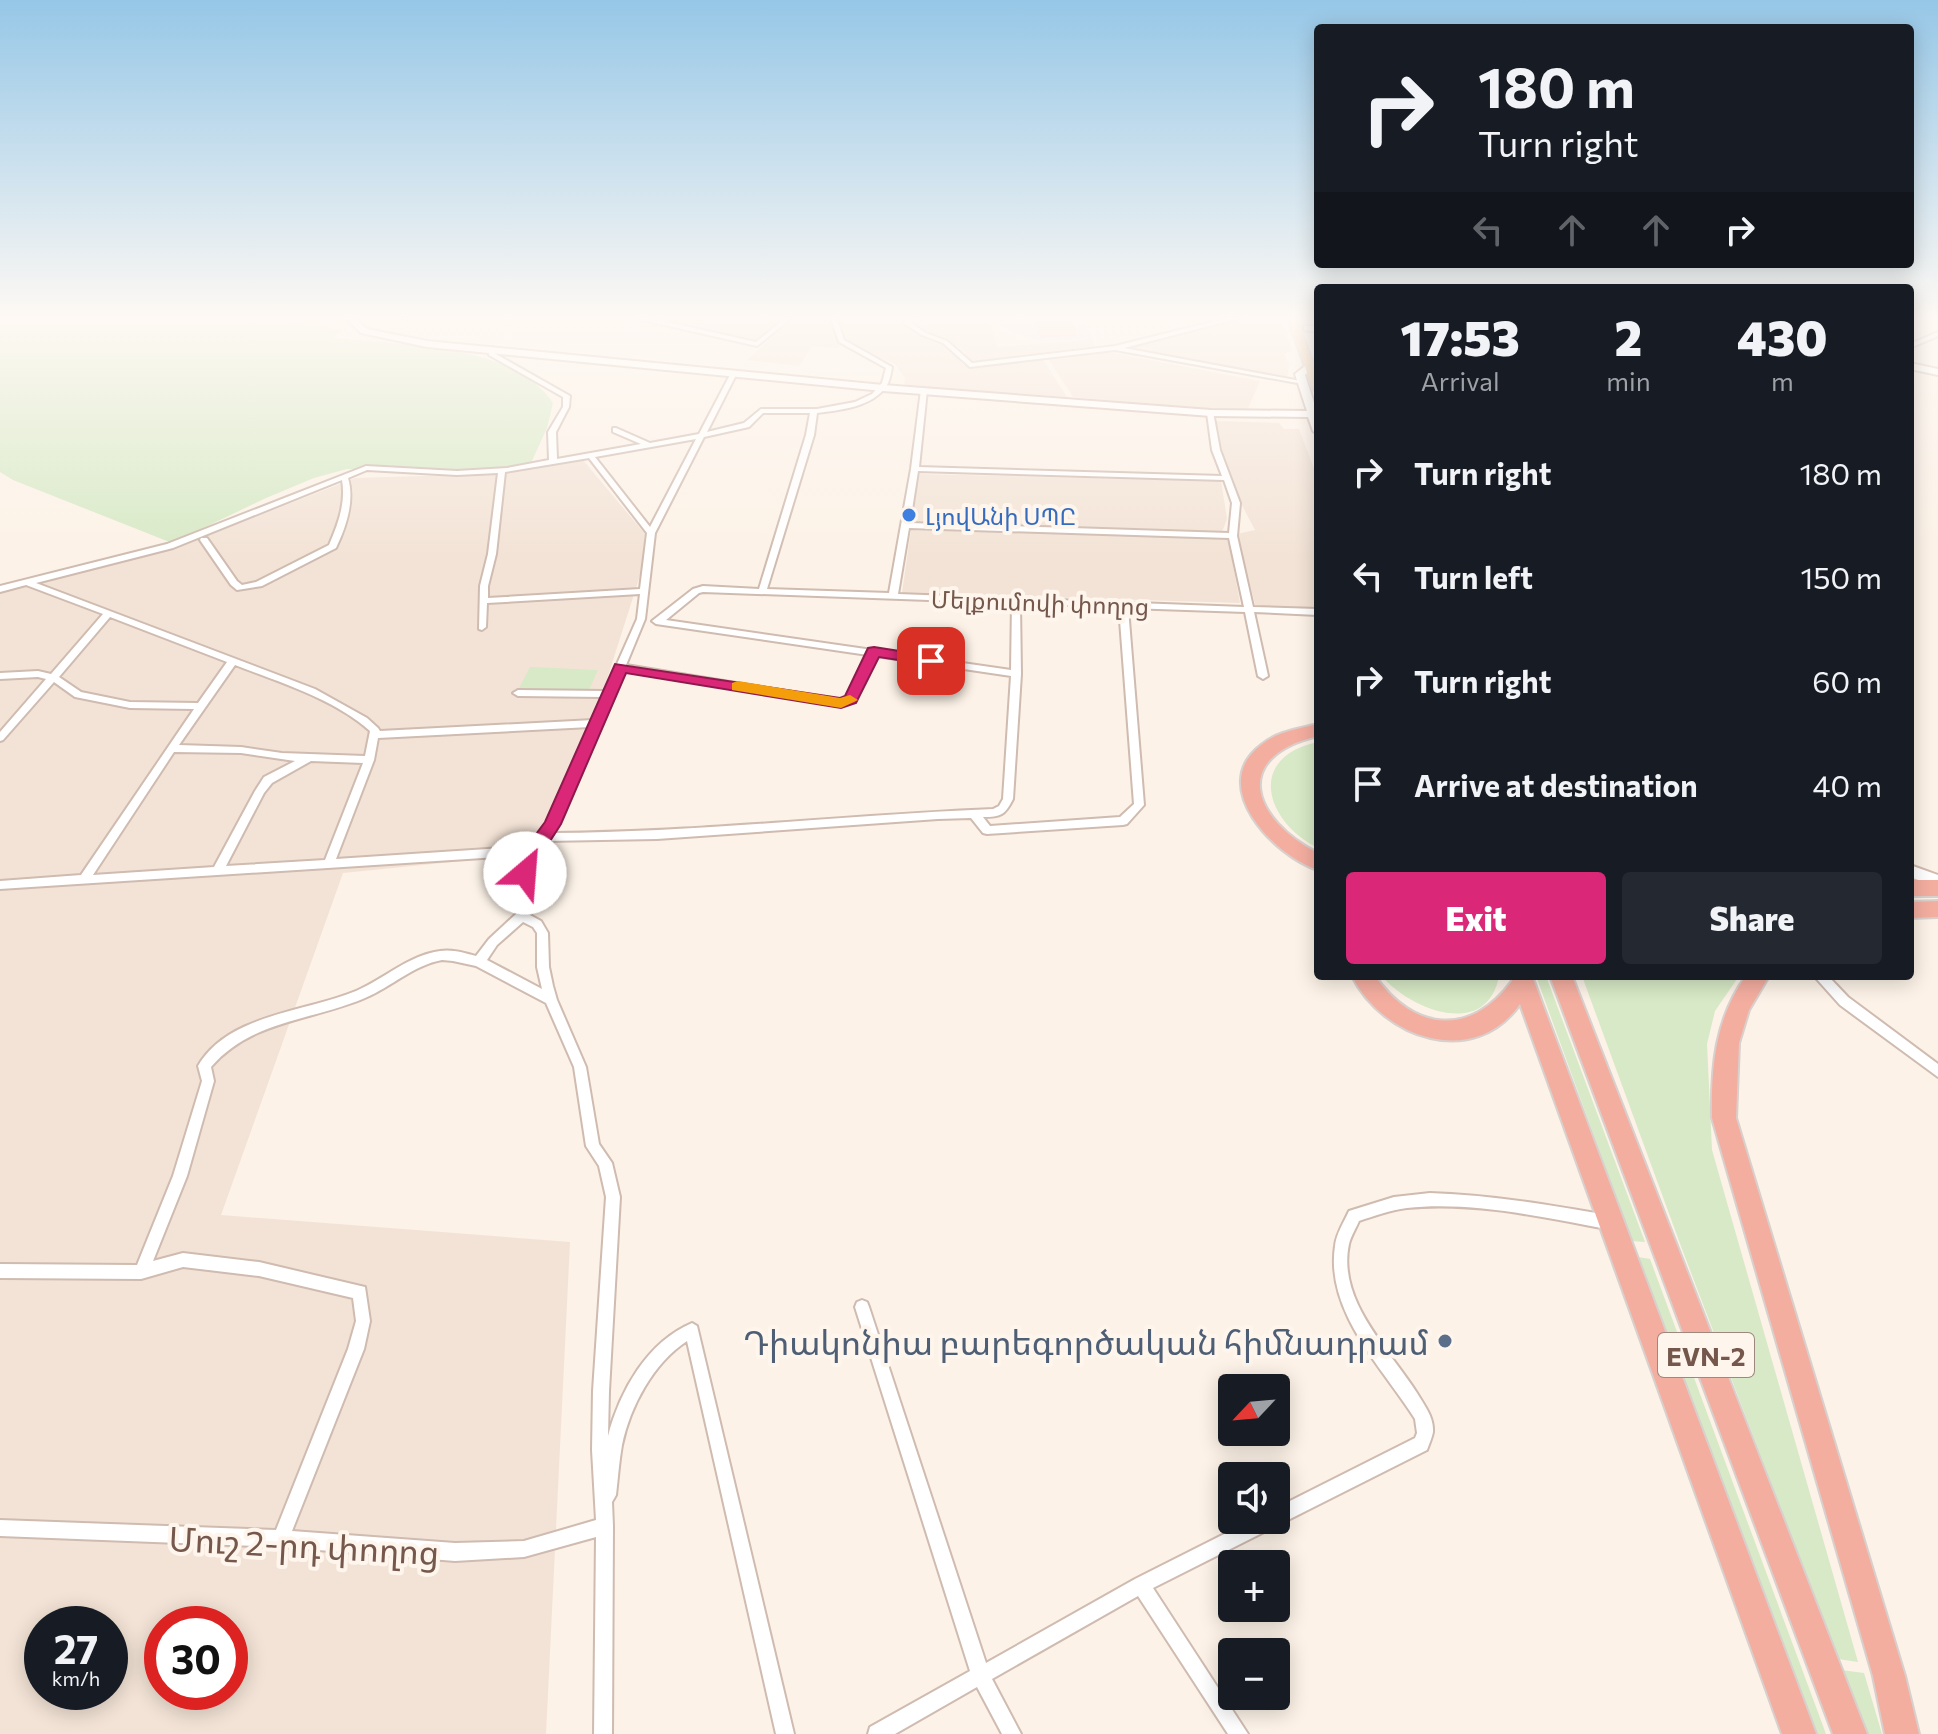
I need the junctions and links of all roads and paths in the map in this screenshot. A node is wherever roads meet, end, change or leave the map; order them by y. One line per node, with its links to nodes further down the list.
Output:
1 (567, 397): 15 (street)
2 (721, 397): 12 (street)
3 (873, 397): 7 (street)
4 (923, 397): 16 (street)
5 (1010, 397): 8 (street)
6 (1307, 397): 9 (street)
7 (814, 412): 12 (street); 28 (street)
8 (1211, 413): 9 (street); 19 (street)
9 (1312, 414): 10 (street)
10 (1314, 420)
11 (616, 430): 13 (street)
12 (700, 436): 13 (street); 21 (street)
13 (649, 446): 14 (street)
14 (591, 456): 15 (street); 21 (street)
15 (553, 462): 17 (street)
16 (915, 469): 19 (street); 20 (street)
17 (502, 470): 18 (street); 30 (street)
18 (345, 478): 23 (street); 23 (street); 24 (street)
19 (1224, 478): 22 (street)
20 (904, 525): 22 (street); 29 (street)
21 (651, 533): 27 (street)
22 (1233, 536): 33 (street)
23 (204, 540): 24 (street)
24 (156, 550): 25 (street)
25 (28, 583): 26 (street); 35 (street)
26 (0, 589)
27 (645, 591): 30 (street); 36 (street)
28 (762, 592): 29 (street, Մելքումովի փողոց); 37 (street, Մելքումովի փողոց)
29 (893, 596): 31 (street, Մելքումովի փողոց)
30 (483, 601): 38 (street)
31 (1016, 601): 32 (street, Մելքումովի փողոց); 42 (street)
32 (1123, 605): 33 (street, Մելքումովի փողոց); 56 (street)
33 (1249, 609): 34 (street, Մելքումովի փողոց); 44 (street)
34 (1314, 612)
35 (109, 613): 40 (street); 45 (street)
36 (641, 619): 37 (street); 41 (street)
37 (659, 621): 39 (street)
38 (482, 627)
39 (874, 652): 41 (street); 42 (street)
40 (233, 661): 48 (street); 51 (street)
41 (621, 667): 47 (street)
42 (1016, 674): 56 (street)
43 (0, 676): 45 (street)
44 (1263, 676)
45 (53, 677): 48 (street); 52 (street)
46 (518, 693): 47 (street)
47 (607, 694): 49 (street)
48 (200, 706): 53 (street)
49 (595, 723): 51 (street); 57 (street)
50 (1314, 731): 59 (highway)
51 (376, 735): 55 (street)
52 (0, 738)
53 (171, 748): 54 (street); 63 (street)
54 (310, 758): 55 (street); 61 (street)
55 (369, 760): 60 (street)
56 (973, 813): 57 (street)
57 (544, 837): 58 (street)
58 (535, 850): 60 (street); 72 (street)
59 (1314, 860)
60 (329, 863): 61 (street)
61 (218, 870): 63 (street)
62 (1914, 872): 64 (street)
63 (85, 878): 65 (street)
64 (1938, 881)
65 (0, 885)
66 (1914, 888): 67 (highway)
67 (1938, 888)
68 (1914, 899): 69 (highway)
69 (1938, 899)
70 (1938, 909): 71 (highway)
71 (1914, 910)
72 (522, 916): 73 (street); 79 (street)
73 (479, 962): 79 (street); 83 (street)
74 (1365, 980): 75 (highway)
75 (1522, 980): 81 (highway)
76 (1563, 980): 98 (highway, EVN-2)
77 (1755, 980): 99 (highway)
78 (1824, 980): 80 (street)
79 (551, 1000): 86 (street)
80 (1938, 1071)
81 (1612, 1223): 85 (street); 97 (highway)
82 (0, 1271): 83 (street)
83 (141, 1272): 89 (street)
84 (862, 1307): 91 (street)
85 (1290, 1510)
86 (605, 1526): 89 (street, Մուշ 2-րդ փողոց); 92 (street); 93 (street)
87 (0, 1528): 89 (street, Մուշ 2-րդ փողոց)
88 (1242, 1534): 90 (street)
89 (281, 1539)
90 (1141, 1585): 91 (street); 96 (street)
91 (981, 1676): 94 (street); 95 (street)
92 (603, 1734)
93 (785, 1734)
94 (877, 1734)
95 (1012, 1734)
96 (1239, 1734)
97 (1799, 1734)
98 (1850, 1734)
99 (1902, 1734)

